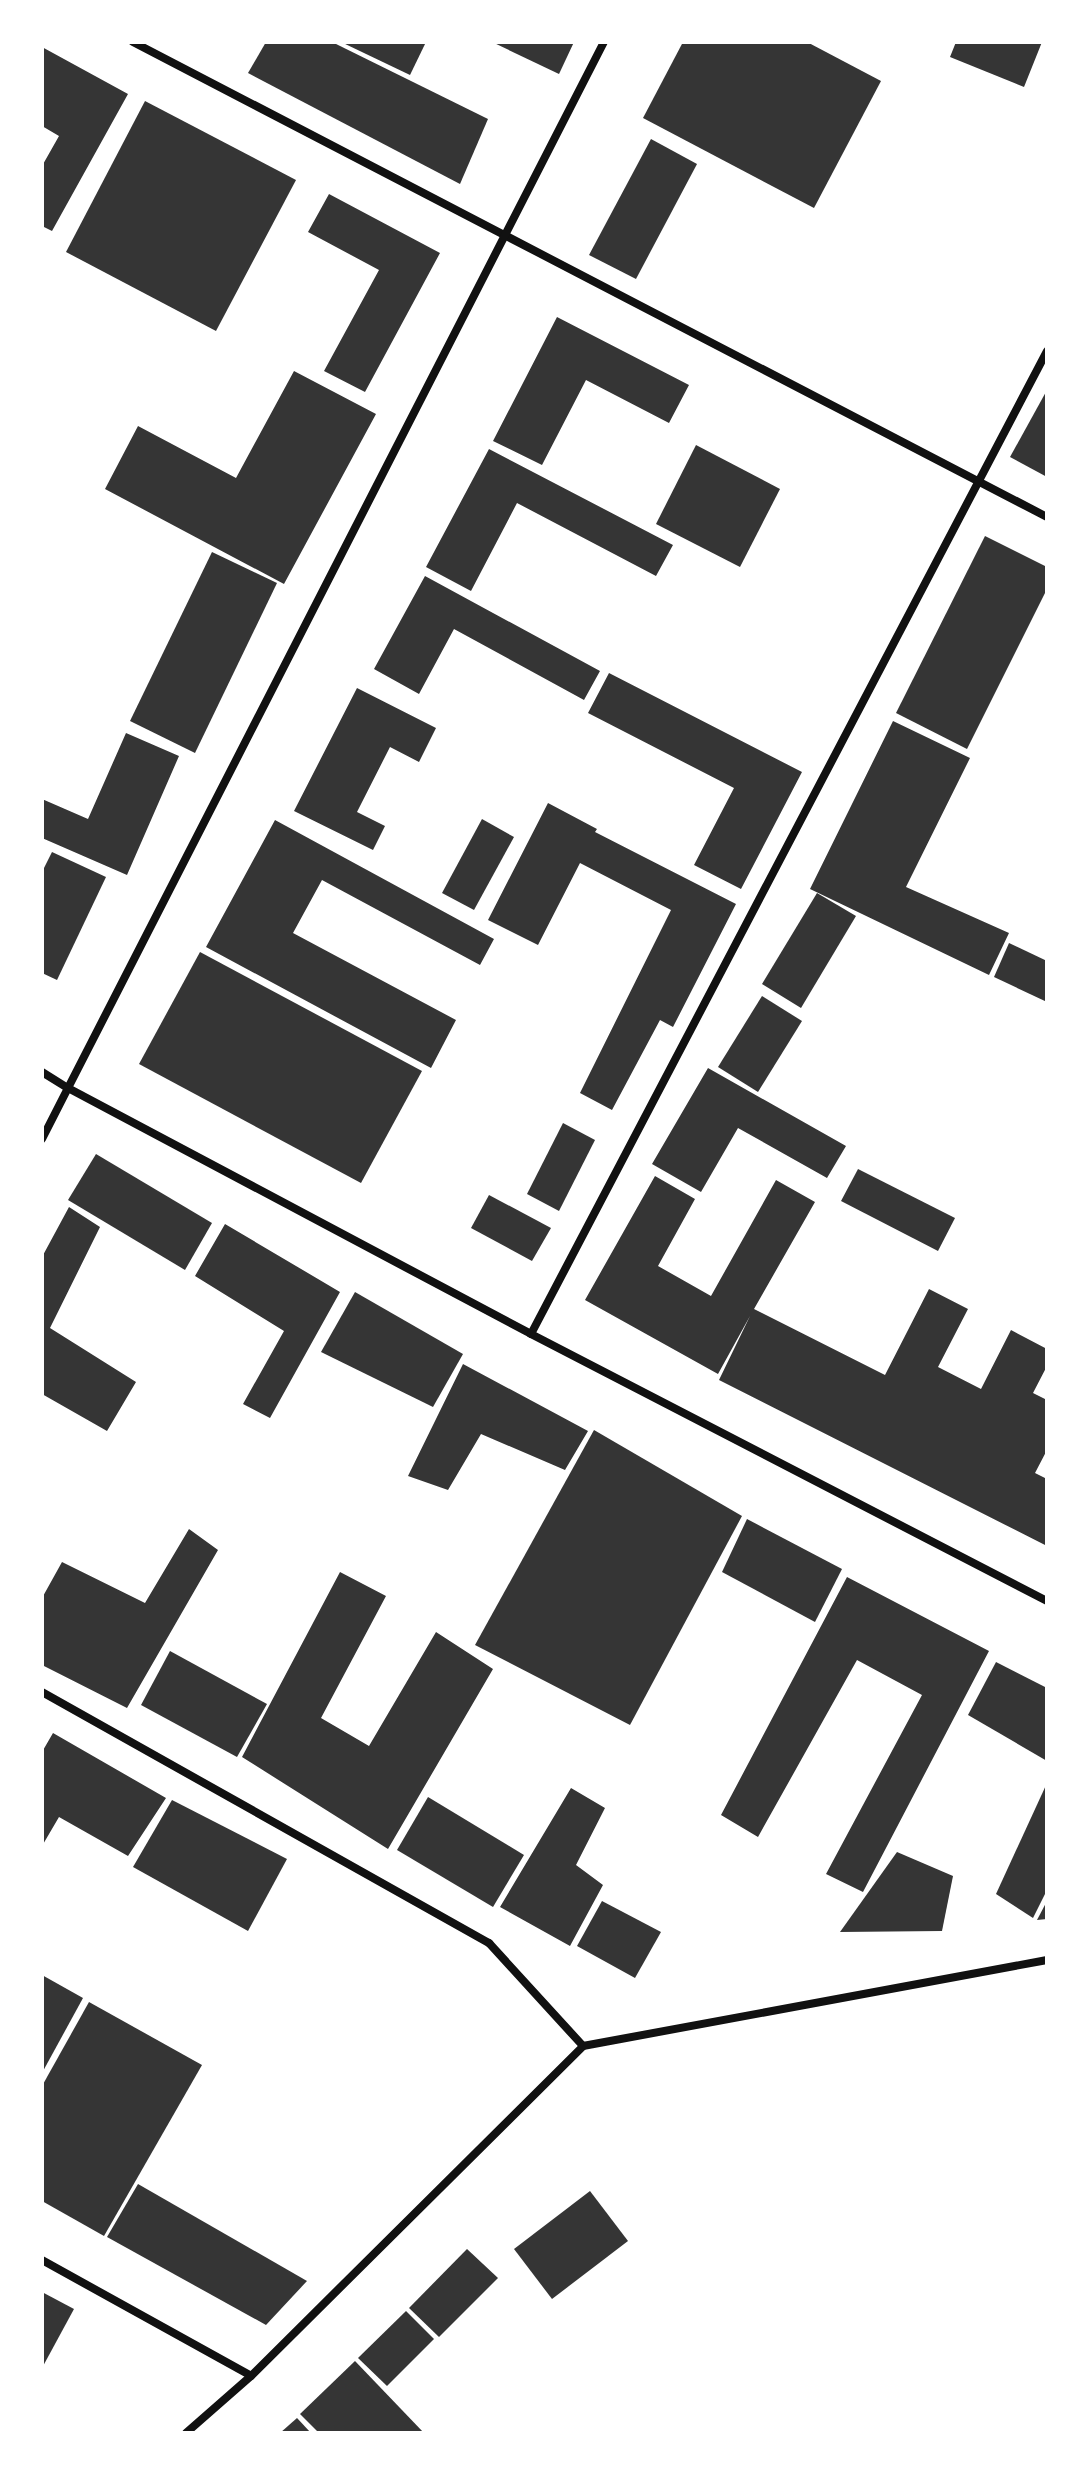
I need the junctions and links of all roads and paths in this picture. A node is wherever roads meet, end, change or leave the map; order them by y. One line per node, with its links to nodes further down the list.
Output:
1 (133, 42): 3 (street)
2 (604, 42): 3 (street)
3 (506, 239): 5 (street); 8 (street)
4 (1047, 351): 5 (street)
5 (978, 483): 6 (street); 10 (street)
6 (1047, 517)
7 (42, 1072): 8 (street)
8 (68, 1088): 9 (street); 10 (street)
9 (42, 1139)
10 (531, 1334): 11 (street)
11 (1047, 1601)
12 (42, 1692): 14 (street)
13 (1047, 1960): 14 (street)
14 (583, 2046): 16 (street)
15 (42, 2260): 16 (street)
16 (251, 2376): 17 (street)
17 (186, 2433)

